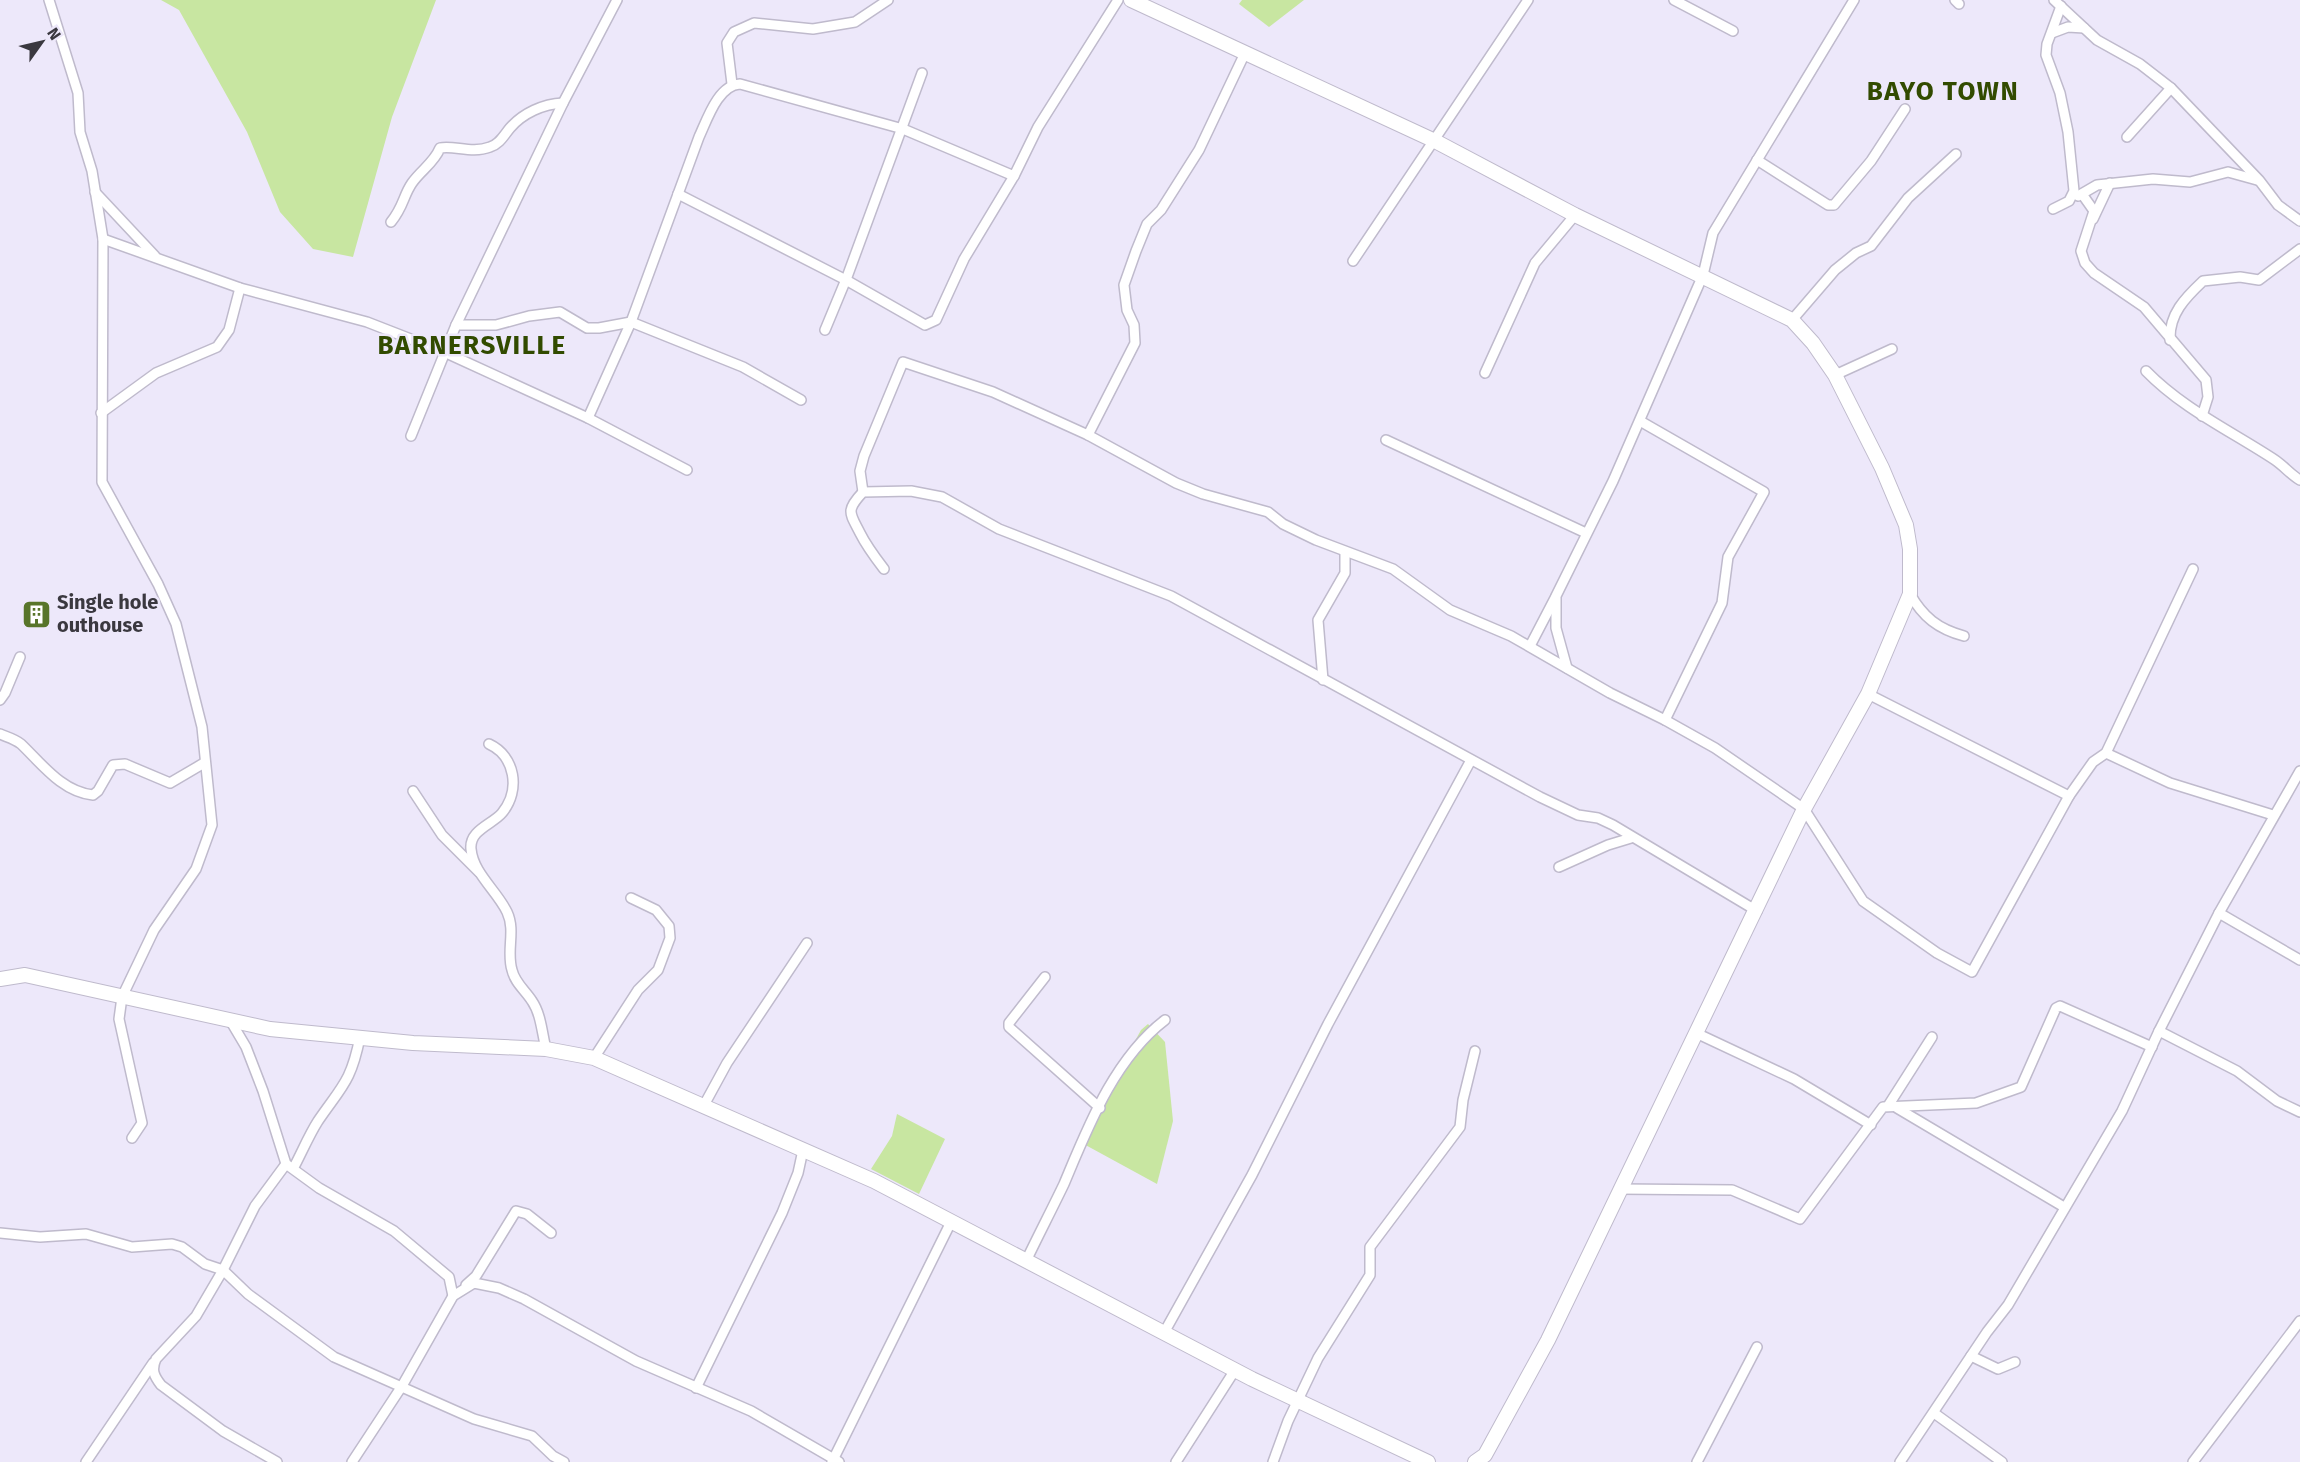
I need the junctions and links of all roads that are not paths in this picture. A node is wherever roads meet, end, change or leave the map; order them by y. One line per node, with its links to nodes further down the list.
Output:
1 (49, 0): 27 (street)
2 (617, 0): 17 (street)
3 (888, 0): 15 (street)
4 (1118, 0): 24 (street)
5 (1131, 0): 13 (main road)
6 (1528, 0): 21 (street)
7 (1674, 0): 11 (street)
8 (1854, 0): 23 (street)
9 (2058, 3): 10 (street); 12 (street)
10 (2084, 28): 12 (street); 16 (street)
11 (1733, 31)
12 (2052, 33): 30 (street)
13 (1245, 53): 21 (main road); 58 (street)
14 (922, 73): 19 (street)
15 (732, 84): 19 (street); 28 (street)
16 (2171, 88): 20 (street); 25 (street)
17 (562, 103): 35 (street); 45 (street)
18 (1905, 109): 23 (street)
19 (903, 129): 24 (street); 41 (street)
20 (2127, 137)
21 (1435, 141): 32 (main road); 39 (street)
22 (1956, 154): 43 (street)
23 (1757, 160): 40 (street)
24 (1014, 176): 41 (street)
25 (2259, 180): 26 (street); 33 (street)
26 (2110, 183): 29 (street); 34 (street)
27 (95, 192): 36 (street); 38 (street)
28 (678, 194): 41 (street); 44 (street)
29 (2082, 194): 30 (street); 34 (street)
30 (2069, 201): 31 (street)
31 (2053, 209)
32 (1575, 215): 40 (main road); 51 (street)
33 (2300, 220)
34 (2092, 221): 47 (street)
35 (391, 222)
36 (104, 238): 38 (street); 54 (street)
37 (2300, 249): 47 (street)
38 (158, 258): 42 (street)
39 (1353, 261)
40 (1703, 275): 43 (main road); 57 (street)
41 (846, 280): 46 (street)
42 (240, 288): 49 (street); 54 (street)
43 (1792, 320): 52 (main road)
44 (631, 322): 45 (street); 53 (street); 56 (street)
45 (456, 325): 49 (street)
46 (825, 330)
47 (2170, 340): 55 (street)
48 (1892, 350): 52 (street)
49 (444, 352): 56 (street); 59 (street)
50 (2146, 371): 55 (street)
51 (1485, 373)
52 (1835, 375): 68 (main road)
53 (801, 400)
54 (101, 413): 82 (street)
55 (2202, 416): 62 (street)
56 (588, 418): 61 (street)
57 (1640, 421): 64 (street); 77 (street)
58 (1088, 435): 63 (street); 65 (street)
59 (411, 436)
60 (1386, 440): 64 (street)
61 (687, 470)
62 (2300, 480)
63 (863, 492): 66 (street); 74 (street)
64 (1586, 532): 69 (street)
65 (1345, 552): 71 (street); 74 (street)
66 (884, 569)
67 (2193, 569): 80 (street)
68 (1910, 594): 70 (street); 75 (main road)
69 (1556, 596): 71 (street); 73 (street)
70 (1964, 636)
71 (1530, 646): 73 (street)
72 (20, 657): 76 (street)
73 (1567, 668): 77 (street)
74 (1323, 681): 81 (street)
75 (1868, 694): 85 (street); 86 (main road)
76 (0, 700)
77 (1665, 720): 86 (street)
78 (0, 734): 82 (street)
79 (489, 744): 90 (street)
80 (2106, 753): 85 (street); 87 (street)
81 (1471, 760): 88 (street); 126 (street)
82 (204, 763): 98 (street)
83 (2300, 771): 87 (street)
84 (413, 791): 90 (street)
85 (2069, 796): 86 (street)
86 (1804, 809): 92 (main road)
87 (2273, 815): 93 (street)
88 (1631, 838): 89 (street); 92 (street)
89 (1559, 867)
90 (481, 874): 106 (street)
91 (631, 898): 108 (street)
92 (1757, 911): 102 (main road)
93 (2219, 913): 95 (street); 101 (street)
94 (807, 943): 109 (street)
95 (2300, 960)
96 (1045, 977): 111 (street)
97 (0, 979): 98 (main road)
98 (122, 997): 99 (main road); 114 (street)
99 (230, 1020): 103 (main road); 116 (street)
100 (1165, 1020): 111 (street)
101 (2159, 1031): 105 (street); 112 (street)
102 (1696, 1033): 113 (street); 117 (main road)
103 (360, 1037): 106 (main road); 116 (street)
104 (1932, 1037): 110 (street)
105 (2152, 1047): 110 (street); 118 (street)
106 (546, 1049): 108 (main road)
107 (1475, 1051): 134 (street)
108 (594, 1058): 109 (main road)
109 (703, 1107): 115 (main road)
110 (1893, 1107): 113 (street); 118 (street)
111 (1100, 1108): 122 (street)
112 (2300, 1112)
113 (1870, 1125): 117 (street)
114 (132, 1138)
115 (803, 1150): 119 (main road); 133 (street)
116 (290, 1166): 123 (street); 124 (street)
117 (1619, 1190): 145 (main road)
118 (2064, 1207): 128 (street)
119 (951, 1222): 122 (main road); 137 (street)
120 (0, 1233): 123 (street)
121 (551, 1233): 124 (street)
122 (1027, 1259): 126 (main road)
123 (224, 1270): 129 (street); 132 (street)
124 (453, 1296): 132 (street); 133 (street)
125 (2300, 1321): 150 (street)
126 (1165, 1331): 131 (main road)
127 (1757, 1347): 146 (street)
128 (1971, 1356): 130 (street); 135 (street)
129 (156, 1359): 138 (street); 139 (street)
130 (2015, 1362)
131 (1234, 1370): 134 (main road); 142 (street)
132 (402, 1386): 140 (street); 141 (street)
133 (696, 1388): 137 (street)
134 (1298, 1400): 143 (street); 144 (main road)
135 (1934, 1413): 136 (street); 147 (street)
136 (1989, 1453): 148 (street); 149 (street)
137 (835, 1461)
138 (86, 1462)
139 (277, 1462)
140 (352, 1462)
141 (564, 1462)
142 (1176, 1462)
143 (1273, 1462)
144 (1428, 1462)
145 (1475, 1462)
146 (1697, 1462)
147 (1900, 1462)
148 (1984, 1462)
149 (2002, 1462)
150 (2193, 1462)

